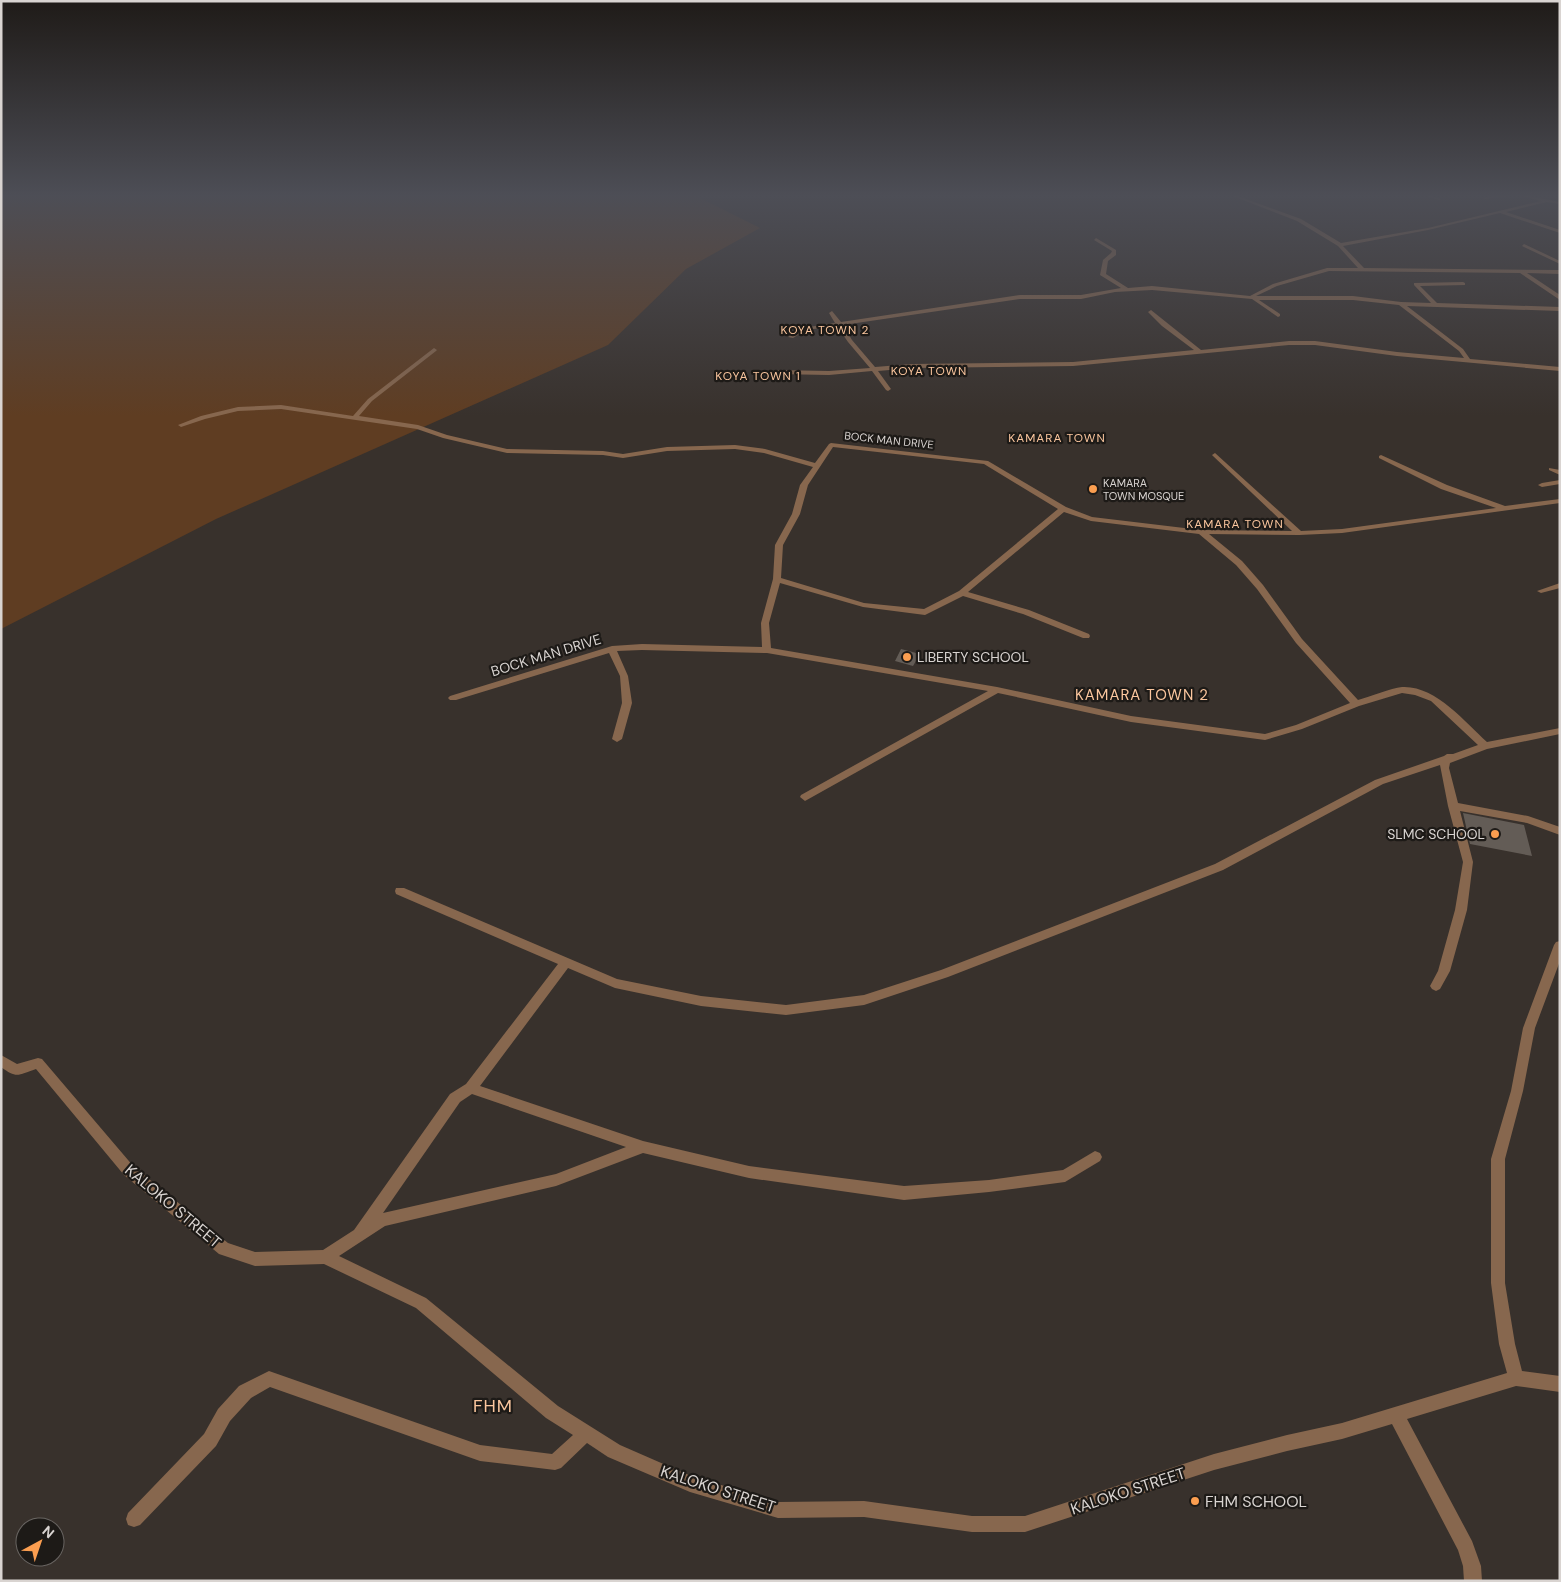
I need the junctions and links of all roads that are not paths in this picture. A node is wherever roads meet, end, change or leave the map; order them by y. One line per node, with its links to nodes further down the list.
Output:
1 (1104, 269): 6 (street)
2 (1362, 269): 3 (street); 7 (street)
3 (1522, 272): 4 (street); 8 (street)
4 (1560, 272)
5 (1463, 284): 10 (street)
6 (1126, 289): 7 (street); 15 (street)
7 (1253, 298): 9 (street); 14 (street)
8 (1560, 298)
9 (1402, 304): 10 (street); 19 (street)
10 (1435, 304): 11 (street)
11 (1560, 309)
12 (1151, 312): 18 (street)
13 (832, 313): 15 (street)
14 (1278, 315)
15 (840, 324): 16 (street); 20 (street)
16 (792, 337)
17 (434, 350): 24 (street)
18 (1200, 352): 19 (street); 20 (street)
19 (1467, 359): 21 (street)
20 (873, 368): 22 (street); 23 (street)
21 (1560, 369)
22 (776, 372)
23 (888, 389)
24 (356, 416): 25 (street); 28 (street)
25 (181, 425)
26 (1214, 454): 37 (street)
27 (1381, 457): 34 (street)
28 (817, 466): 35 (street, BOCK MAN DRIVE); 38 (street, BOCK MAN DRIVE)
29 (1551, 468): 30 (street)
30 (1560, 473)
31 (1560, 482): 32 (street)
32 (1542, 485)
33 (1560, 501): 34 (street, BOCK MAN DRIVE)
34 (1506, 508): 37 (street, BOCK MAN DRIVE)
35 (1063, 509): 36 (street, BOCK MAN DRIVE); 41 (street)
36 (1201, 532): 37 (street, BOCK MAN DRIVE); 47 (street)
37 (1299, 533)
38 (777, 579): 41 (street); 44 (street, BOCK MAN DRIVE)
39 (1560, 585): 40 (street)
40 (1541, 591)
41 (962, 593): 42 (street)
42 (1086, 636)
43 (612, 649): 44 (street, BOCK MAN DRIVE); 46 (street, BOCK MAN DRIVE); 49 (street)
44 (768, 650): 45 (street, BOCK MAN DRIVE)
45 (998, 690): 47 (street, BOCK MAN DRIVE); 52 (street)
46 (453, 698)
47 (1356, 704): 50 (street)
48 (1560, 731): 50 (street)
49 (617, 739)
50 (1485, 746): 51 (street)
51 (1450, 756): 53 (street); 57 (street)
52 (805, 797)
53 (1452, 806): 54 (street); 58 (street)
54 (1560, 832)
55 (400, 891): 57 (street)
56 (1560, 945): 65 (street)
57 (566, 962): 60 (street)
58 (1436, 986)
59 (1, 1060): 64 (street, KALOKO STREET)
60 (471, 1088): 61 (street); 63 (street)
61 (643, 1147): 62 (street); 63 (street)
62 (1095, 1157)
63 (359, 1235): 64 (street)
64 (325, 1258): 68 (street, KALOKO STREET)
65 (1516, 1378): 66 (street, KALOKO STREET); 67 (street, KALOKO STREET)
66 (1560, 1384)
67 (1396, 1414): 68 (street, KALOKO STREET); 70 (street)
68 (586, 1434): 69 (street)
69 (134, 1519)
70 (1473, 1581)

